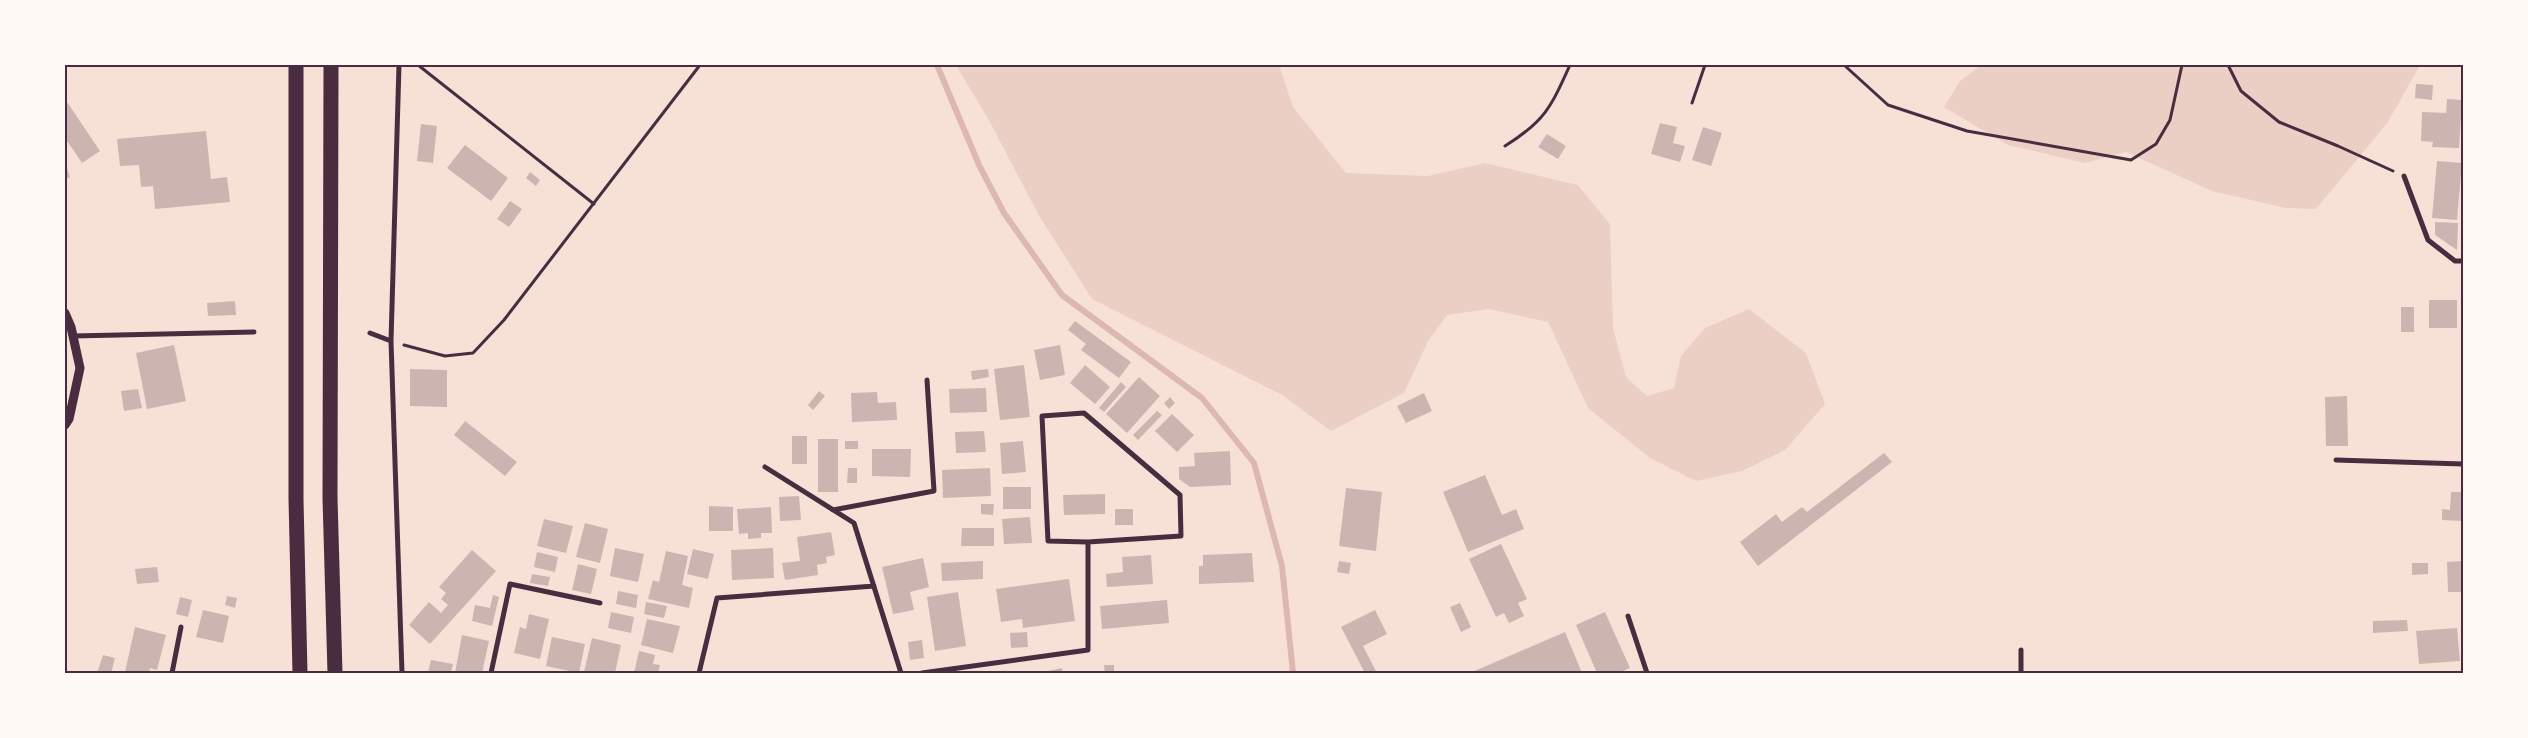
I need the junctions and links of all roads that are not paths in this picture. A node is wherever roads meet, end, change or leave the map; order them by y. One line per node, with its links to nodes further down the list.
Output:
1 (296, 65): 24 (highway)
2 (331, 65): 25 (highway)
3 (399, 65): 10 (street)
4 (2404, 176): 5 (street)
5 (2463, 261)
6 (65, 313): 9 (street)
7 (254, 332): 9 (street)
8 (370, 333): 10 (street)
9 (73, 336): 12 (street)
10 (392, 341): 26 (street)
11 (927, 380): 16 (street)
12 (65, 425)
13 (2336, 460): 14 (street)
14 (2463, 464)
15 (765, 467): 16 (street)
16 (833, 510): 18 (street)
17 (1088, 542): 17 (street); 30 (street)
18 (874, 586): 28 (street); 29 (street)
19 (600, 603): 27 (street)
20 (1628, 616): 31 (street)
21 (181, 627): 23 (street)
22 (2021, 650): 32 (street)
23 (172, 673)
24 (300, 673)
25 (335, 673)
26 (402, 673)
27 (491, 673)
28 (698, 673)
29 (901, 673)
30 (922, 673)
31 (1647, 673)
32 (2021, 673)

